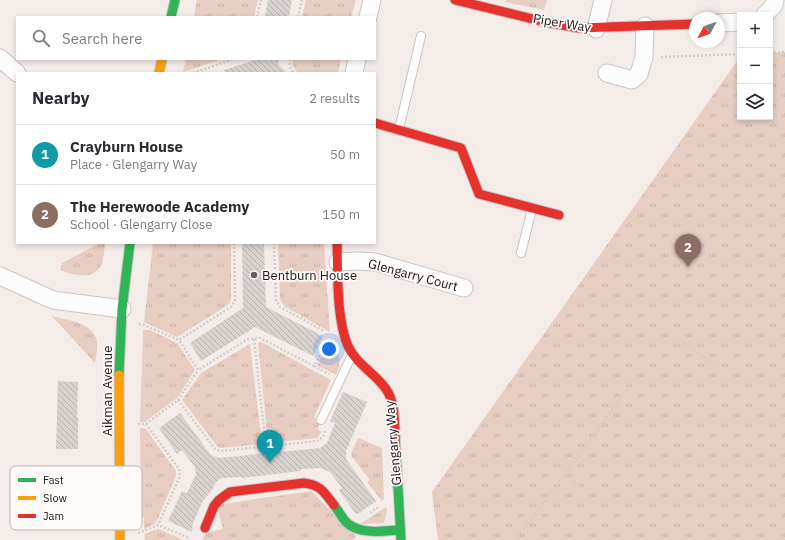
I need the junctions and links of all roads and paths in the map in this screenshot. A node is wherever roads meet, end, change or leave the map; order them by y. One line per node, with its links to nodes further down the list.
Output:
1 (175, 0): 9 (street)
2 (261, 0): 10 (path)
3 (302, 0): 11 (path)
4 (372, 0): 12 (street)
5 (455, 0): 17 (street, Piper Way)
6 (602, 0): 17 (street)
7 (775, 0): 8 (street)
8 (768, 12)
9 (171, 16)
10 (257, 16)
11 (298, 16)
12 (368, 16)
13 (737, 22): 14 (street)
14 (725, 23)
15 (689, 24): 16 (street, Piper Way)
16 (645, 26): 17 (street, Piper Way); 22 (street)
17 (596, 29)
18 (421, 36): 35 (lane)
19 (785, 52): 20 (path)
20 (773, 53)
21 (737, 54): 22 (path)
22 (644, 57): 33 (street)
23 (0, 58): 28 (street)
24 (162, 60): 29 (street)
25 (231, 60): 30 (path)
26 (290, 60): 31 (path)
27 (357, 60): 32 (street)
28 (17, 72)
29 (159, 72)
30 (195, 72)
31 (293, 72)
32 (354, 72)
33 (607, 73)
34 (376, 123): 35 (street)
35 (399, 130): 36 (street)
36 (532, 208): 37 (street); 42 (lane)
37 (559, 215)
38 (130, 244): 46 (street, Aikman Avenue)
39 (234, 244): 49 (path)
40 (274, 244): 47 (path)
41 (337, 244): 43 (street, Glengarry Way)
42 (521, 253)
43 (338, 262): 45 (street, Glengarry Court); 52 (street, Glengarry Way)
44 (0, 276): 46 (street)
45 (464, 288)
46 (122, 315): 49 (path); 63 (street, Aikman Avenue)
47 (331, 335)
48 (254, 338): 53 (path); 55 (path); 62 (path)
49 (179, 340): 55 (path)
50 (327, 341): 53 (path)
51 (684, 343): 54 (path)
52 (352, 355): 56 (lane); 68 (street, Glengarry Way)
53 (314, 366): 56 (path)
54 (717, 367)
55 (198, 370): 58 (path)
56 (340, 380): 59 (lane)
57 (627, 390): 64 (path)
58 (178, 400): 61 (path); 62 (path)
59 (321, 420): 62 (path)
60 (137, 424): 61 (path)
61 (146, 424): 66 (path)
62 (266, 446)
63 (120, 466)
64 (565, 474): 65 (path); 71 (path)
65 (583, 489)
66 (158, 525): 69 (path); 70 (path)
67 (205, 528): 68 (street)
68 (400, 535)
69 (120, 537)
70 (193, 540)
71 (516, 540)

